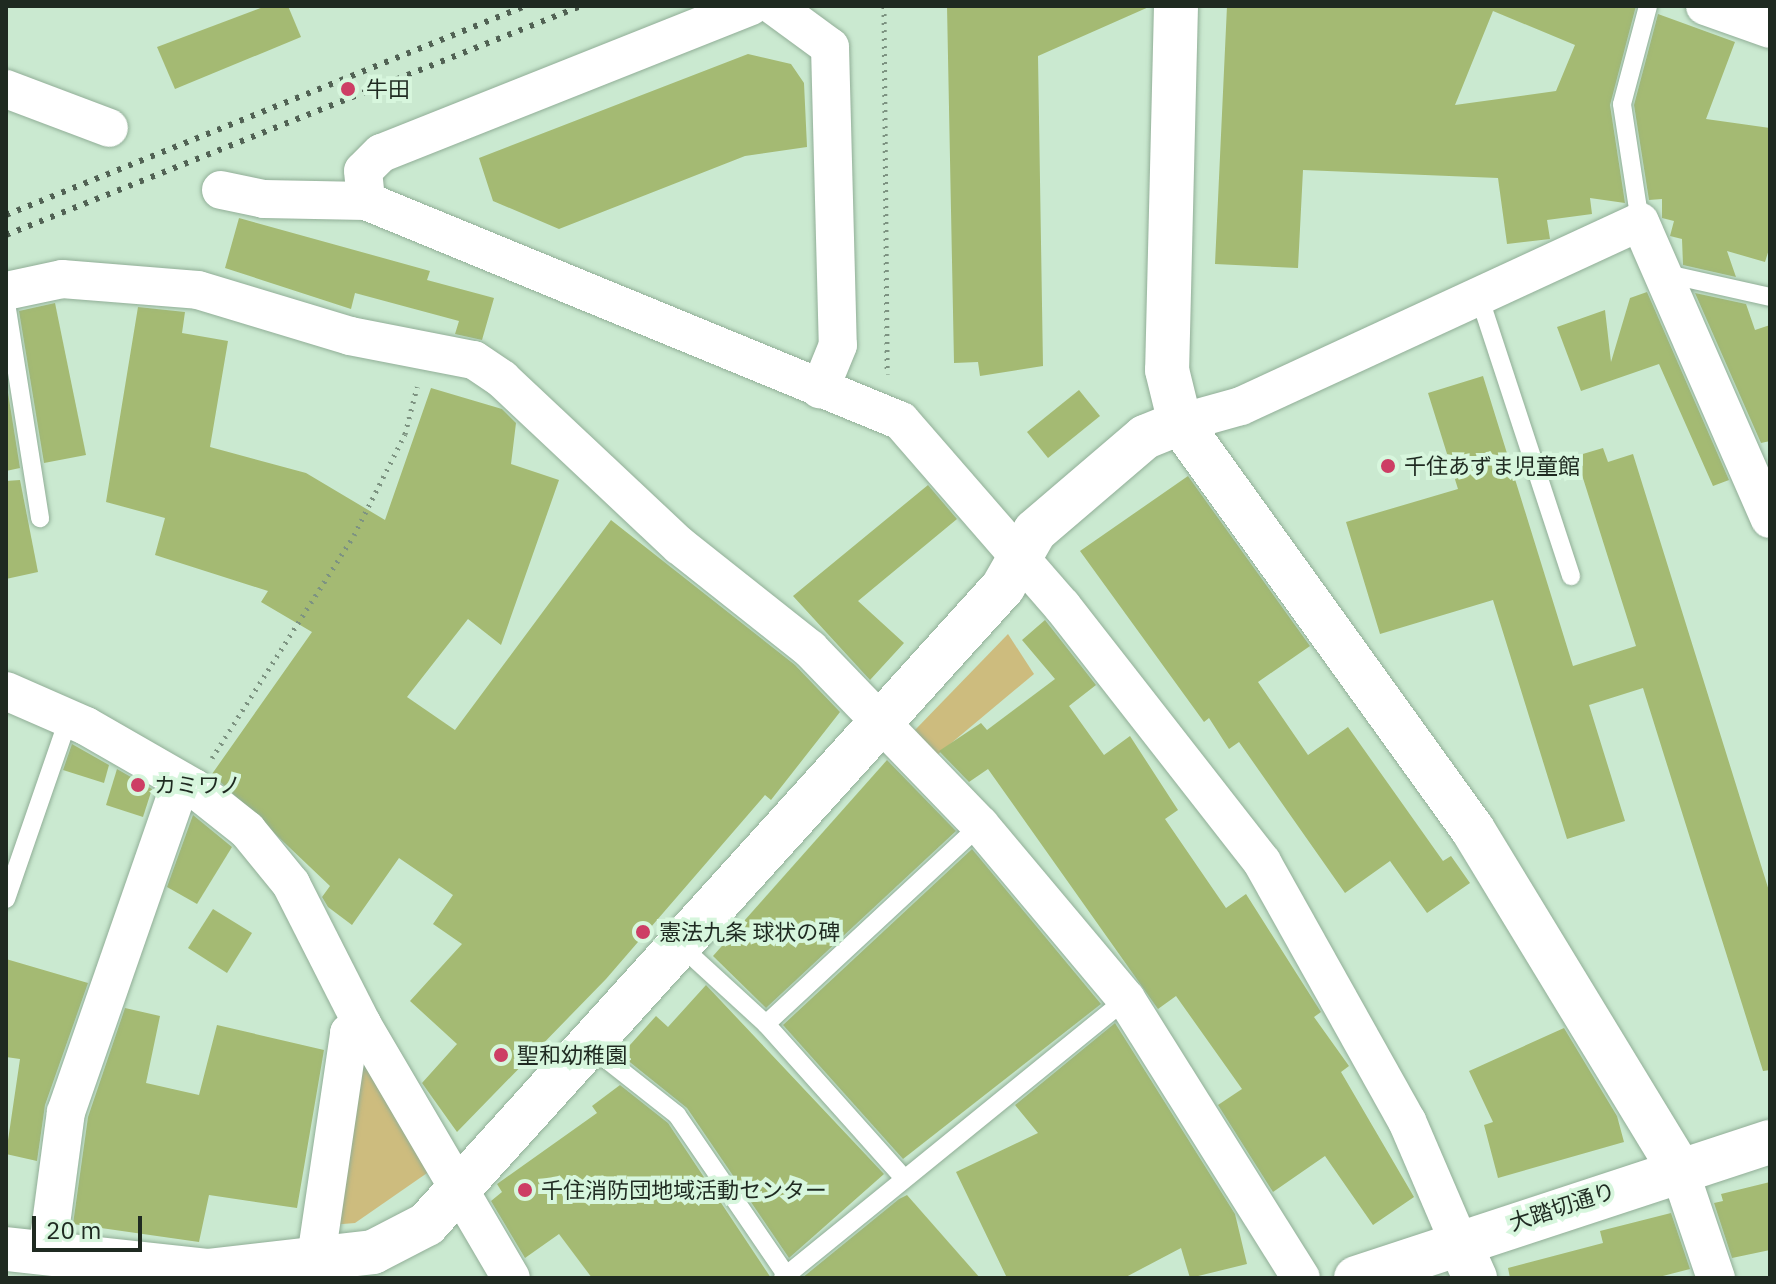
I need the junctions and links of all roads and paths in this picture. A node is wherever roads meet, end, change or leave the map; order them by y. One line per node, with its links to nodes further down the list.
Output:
1 (751, 6): 11 (street)
2 (774, 6): 19 (street)
3 (884, 6): 20 (path)
4 (1176, 6): 21 (street)
5 (1648, 6): 12 (lane)
6 (1705, 6): 7 (street)
7 (1770, 29)
8 (6, 89): 9 (street)
9 (109, 128)
10 (221, 190): 11 (street)
11 (366, 201): 19 (street)
12 (1640, 222): 13 (street); 15 (street)
13 (1667, 274): 16 (lane); 23 (street)
14 (6, 291): 18 (street)
15 (1479, 296): 21 (street); 25 (lane)
16 (1770, 297)
17 (6, 303): 22 (lane)
18 (426, 351): 28 (street); 29 (path)
19 (820, 389): 24 (street)
20 (887, 391)
21 (1180, 423): 24 (street); 38 (street)
22 (40, 518)
23 (1770, 519)
24 (1019, 561): 28 (street); 42 (street)
25 (1571, 576)
26 (6, 691): 27 (street)
27 (69, 717): 29 (street); 31 (lane)
28 (879, 726): 30 (street); 32 (street)
29 (187, 784): 34 (street); 41 (street)
30 (980, 825): 33 (street); 35 (lane)
31 (6, 899)
32 (683, 948): 35 (lane); 36 (street)
33 (1126, 999): 39 (lane); 46 (street)
34 (362, 1024): 40 (street); 43 (street)
35 (766, 1024): 39 (lane)
36 (592, 1048): 40 (street); 44 (lane)
37 (1770, 1142): 38 (street, 大踏切通り)
38 (1679, 1169): 42 (street, 大踏切通り); 48 (street)
39 (903, 1177): 44 (lane)
40 (459, 1197): 43 (street); 45 (street)
41 (23, 1258): 43 (street)
42 (1466, 1259): 47 (street, 大踏切通り)
43 (313, 1270)
44 (785, 1277)
45 (511, 1278)
46 (1301, 1278)
47 (1356, 1278)
48 (1716, 1278)

